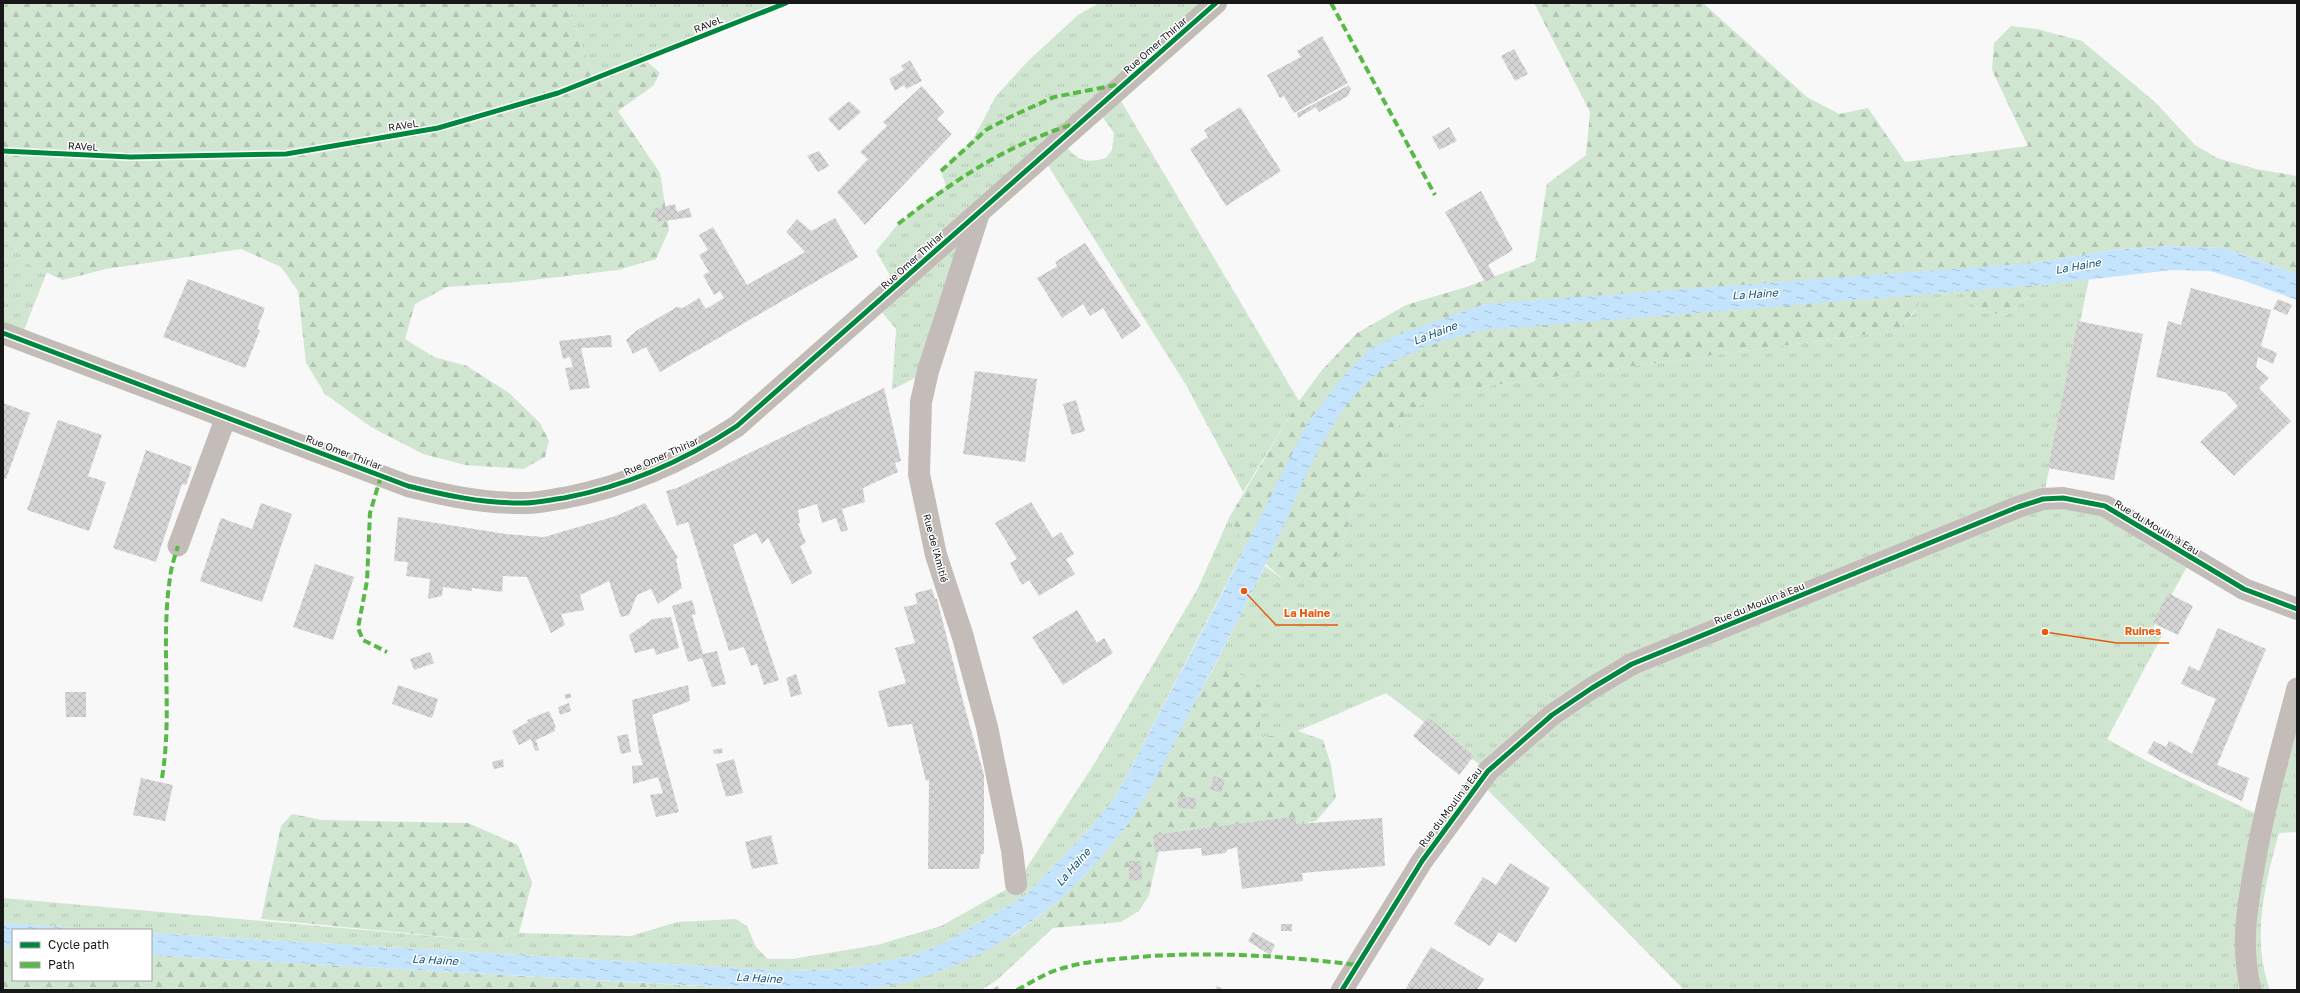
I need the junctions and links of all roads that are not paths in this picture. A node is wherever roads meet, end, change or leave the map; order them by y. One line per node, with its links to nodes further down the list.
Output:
1 (1216, 3): 2 (street, Rue Omer Thiriar)
2 (979, 213): 4 (street, Rue Omer Thiriar); 8 (street, Rue de l'Amitié)
3 (3, 333): 4 (street, Rue Omer Thiriar)
4 (226, 417): 5 (lane)
5 (178, 546)
6 (2297, 609): 9 (street, Rue du Moulin à Eau)
7 (2297, 688): 10 (lane)
8 (1016, 884)
9 (1342, 990)
10 (2251, 990)

